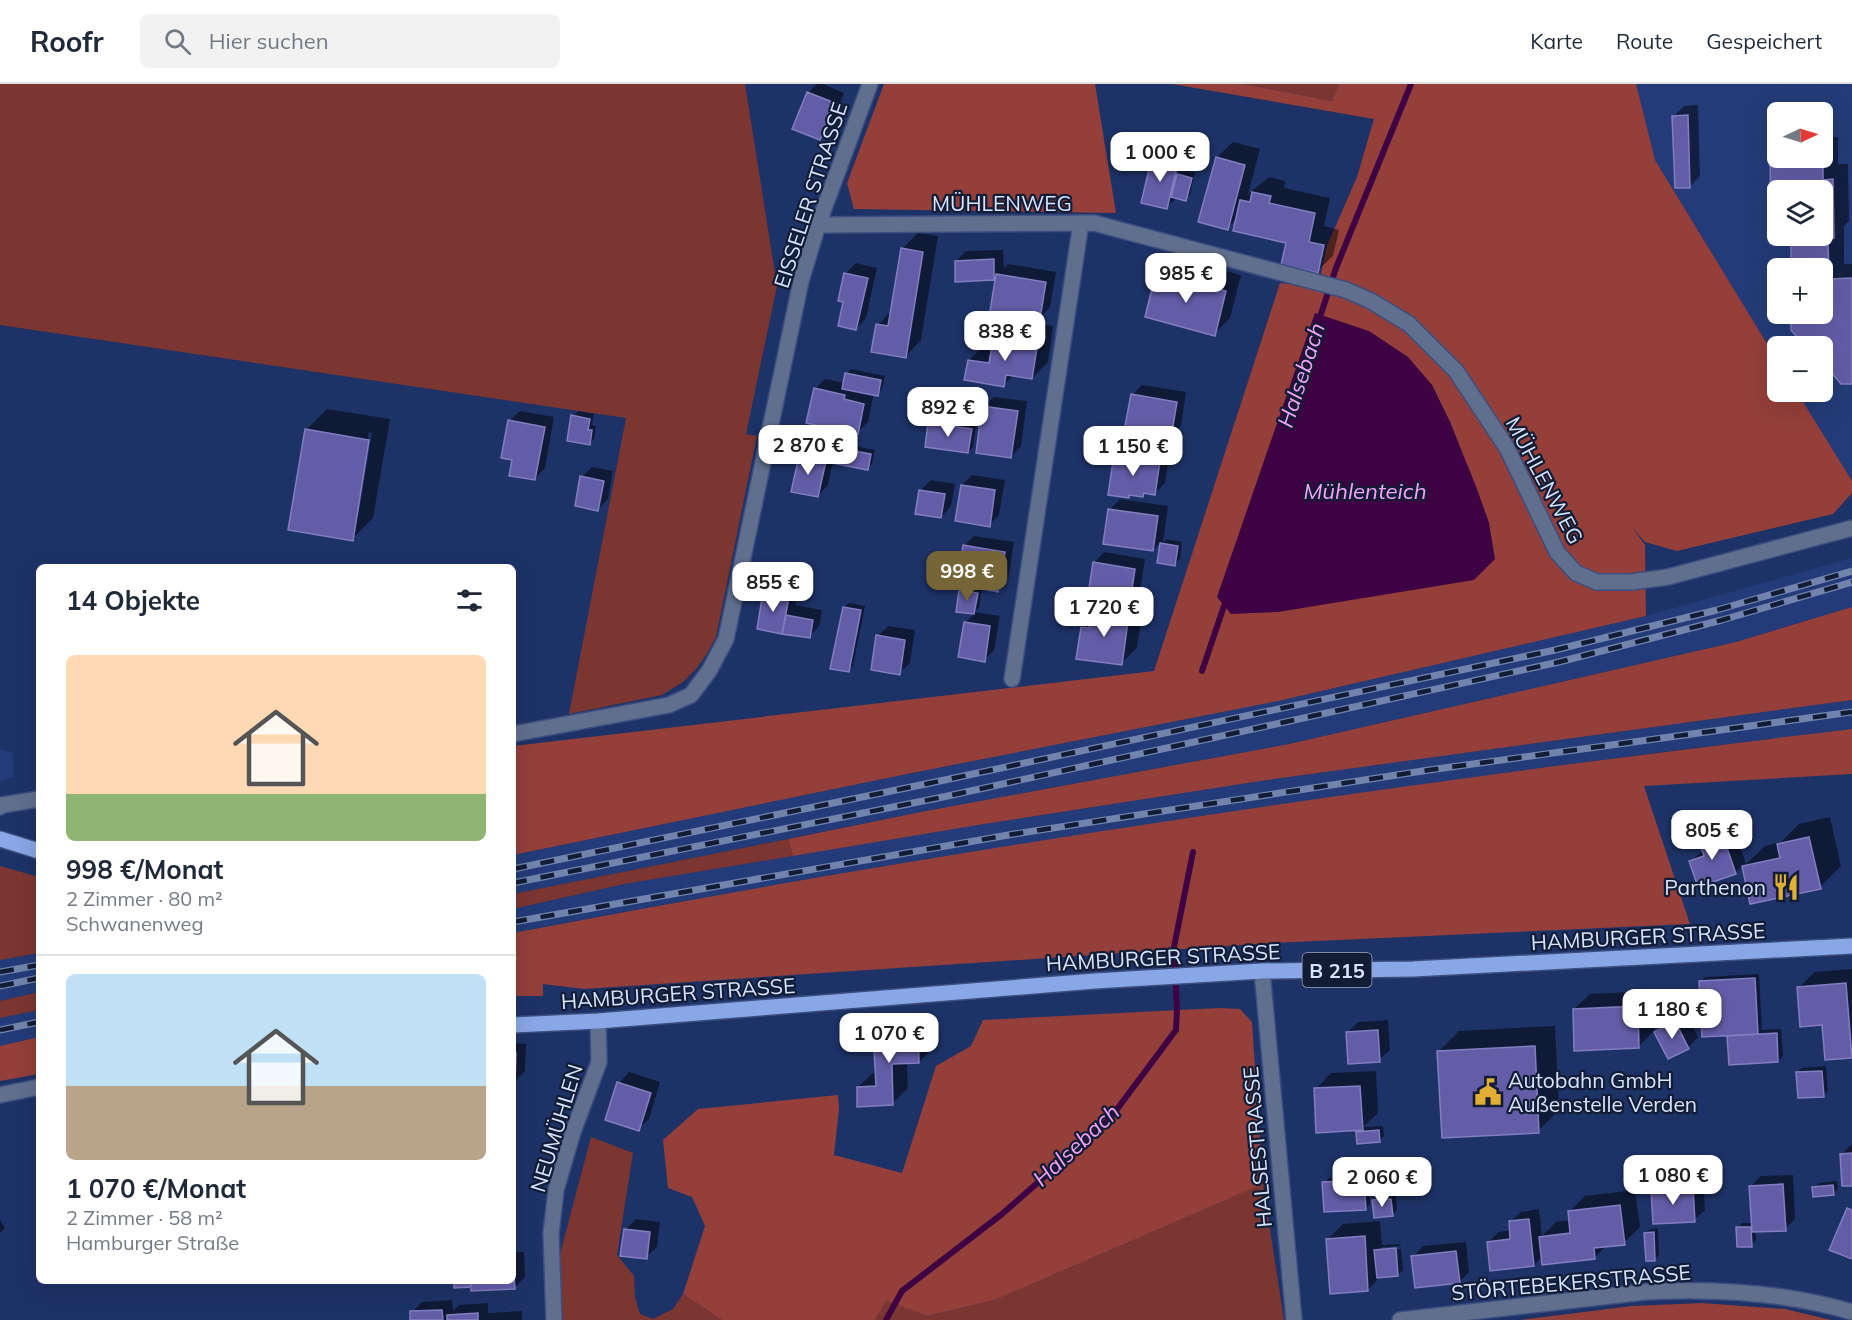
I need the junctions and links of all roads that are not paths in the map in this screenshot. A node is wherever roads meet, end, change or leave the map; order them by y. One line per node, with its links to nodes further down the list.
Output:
1 (870, 84): 3 (street, EISSELER STRASSE)
2 (1081, 223): 3 (street, MÜHLENWEG); 4 (street, MÜHLENWEG); 5 (street)
3 (818, 225): 6 (street, EISSELER STRASSE)
4 (1852, 528)
5 (1012, 679)
6 (516, 733)
7 (36, 799): 8 (street)
8 (0, 807)
9 (0, 839): 10 (main road)
10 (36, 850)
11 (1852, 946): 12 (main road, HAMBURGER STRASSE / B 215)
12 (1262, 971): 13 (main road, HAMBURGER STRASSE / B 215); 19 (street, HALSESTRASSE)
13 (598, 1021): 14 (main road, HAMBURGER STRASSE / B 215); 18 (street, NEUMÜHLEN)
14 (516, 1025)
15 (36, 1088): 16 (street)
16 (0, 1095)
17 (1852, 1312): 20 (street, STÖRTEBEKERSTRASSE)
18 (554, 1320)
19 (1294, 1320)
20 (1400, 1320)

